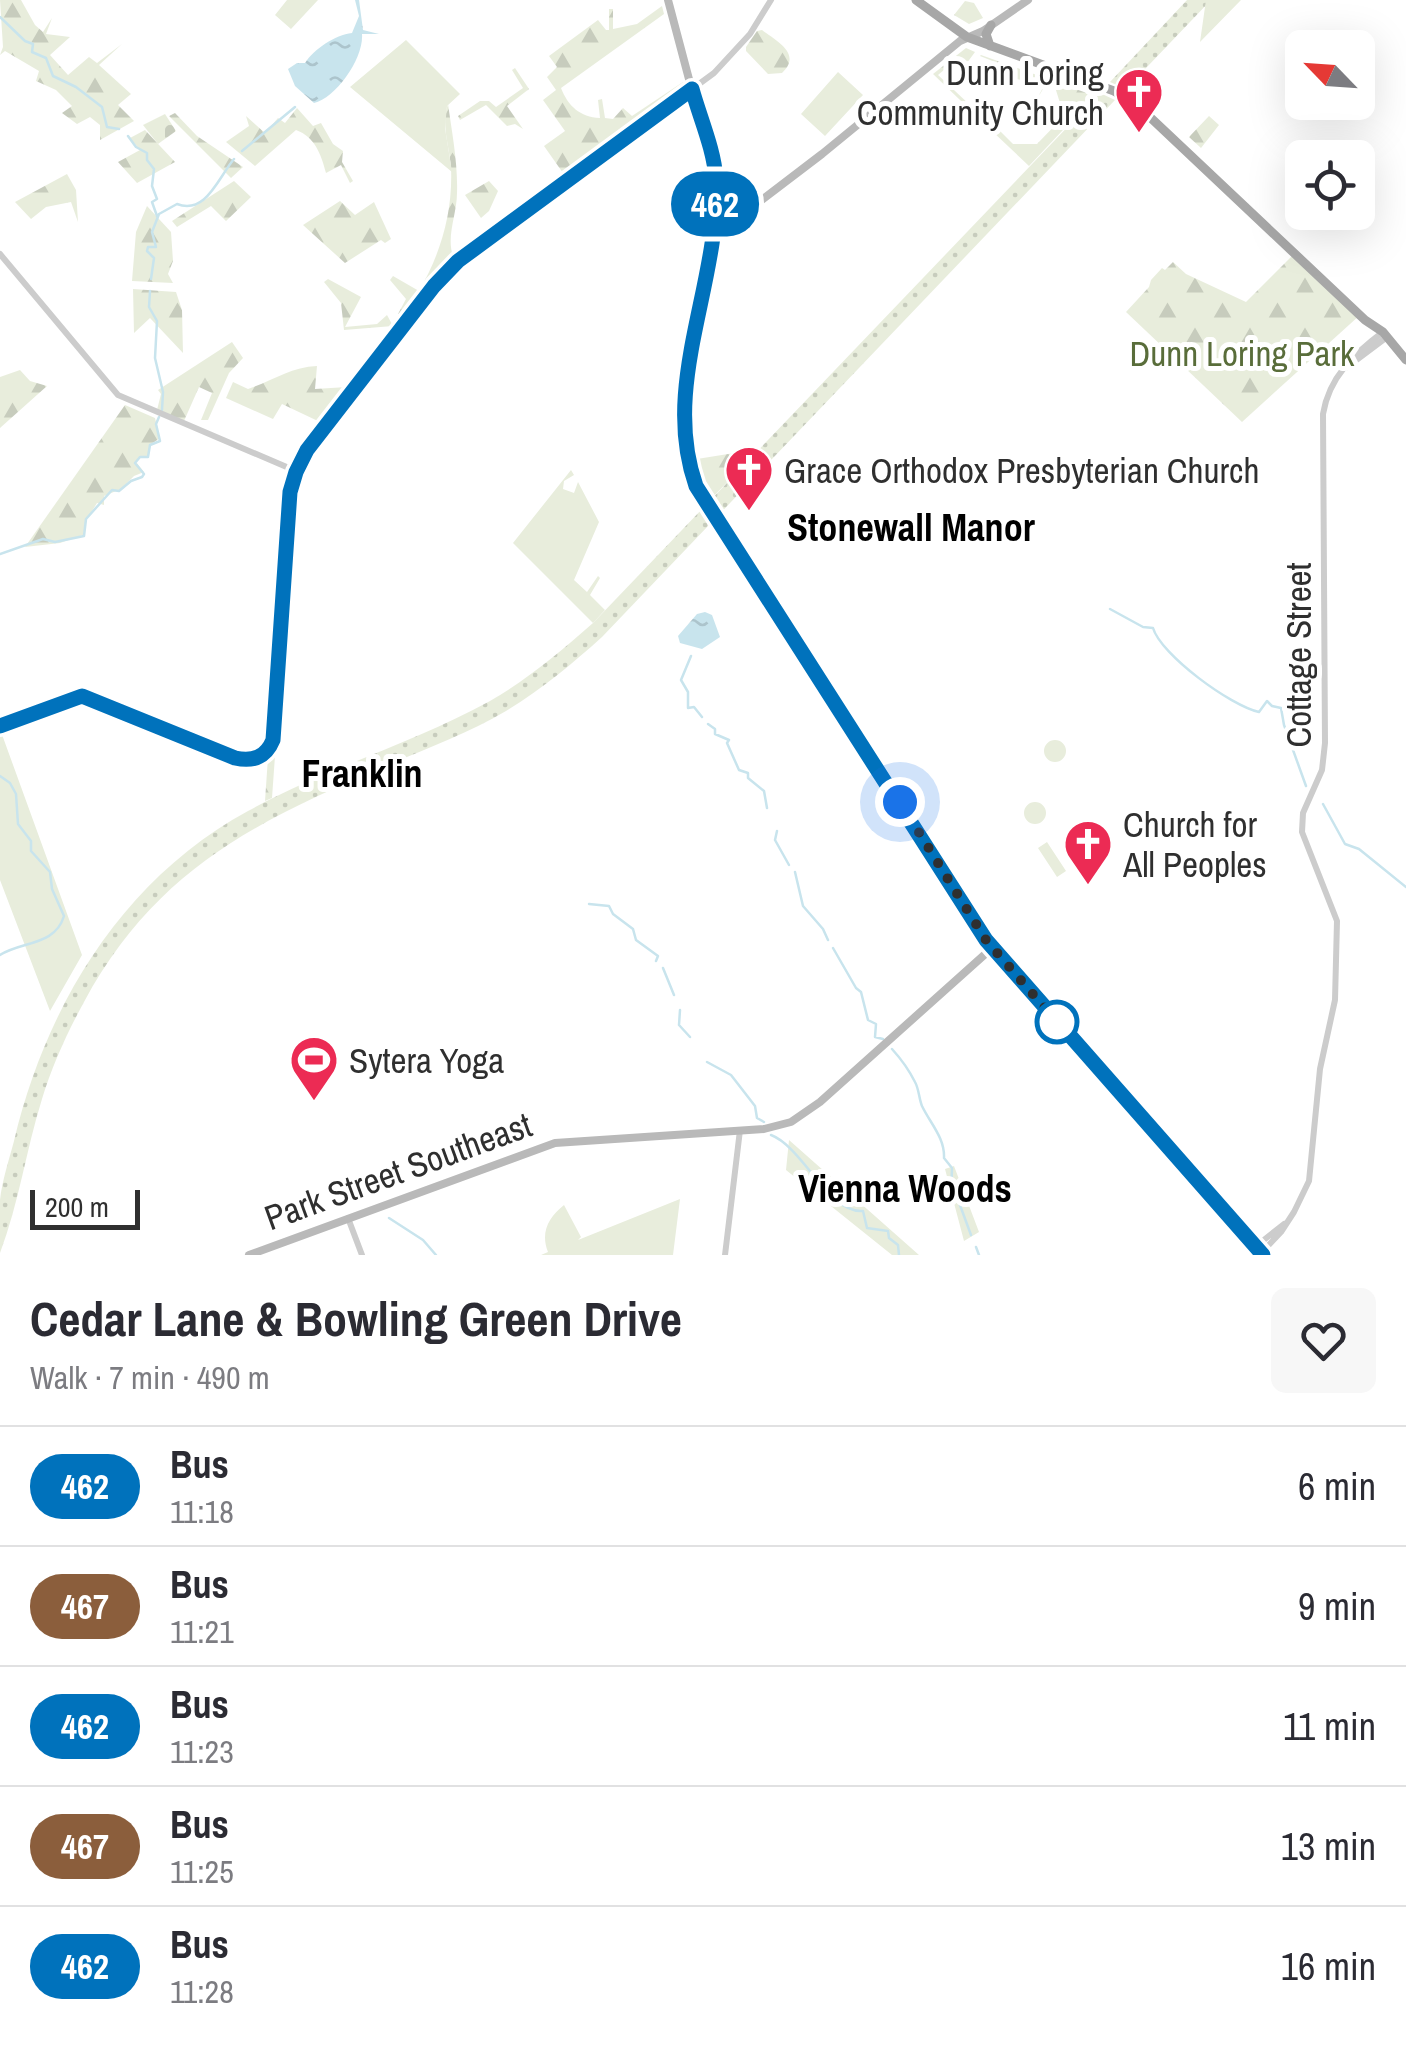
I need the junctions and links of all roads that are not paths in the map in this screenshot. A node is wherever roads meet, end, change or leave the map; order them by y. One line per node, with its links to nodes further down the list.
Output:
1 (668, 0): 9 (main road)
2 (771, 0): 9 (street)
3 (916, 0): 7 (main road)
4 (1028, 0): 5 (main road)
5 (1014, 10): 6 (main road); 7 (main road)
6 (991, 25): 7 (main road); 8 (main road)
7 (967, 37): 8 (main road); 10 (main road)
8 (990, 46): 12 (main road)
9 (692, 89): 10 (main road); 15 (street)
10 (712, 236): 17 (main road)
11 (0, 254): 15 (street)
12 (1382, 335): 13 (main road); 14 (main road); 20 (street, Cottage Street)
13 (1406, 360)
14 (1406, 370)
15 (296, 472): 16 (street)
16 (0, 726)
17 (992, 948): 18 (main road, Park Street Southeast); 20 (main road)
18 (740, 1130): 19 (main road, Park Street Southeast); 23 (street)
19 (348, 1218): 21 (main road, Park Street Southeast); 22 (street)
20 (1259, 1253)
21 (249, 1255)
22 (362, 1255)
23 (724, 1255)

